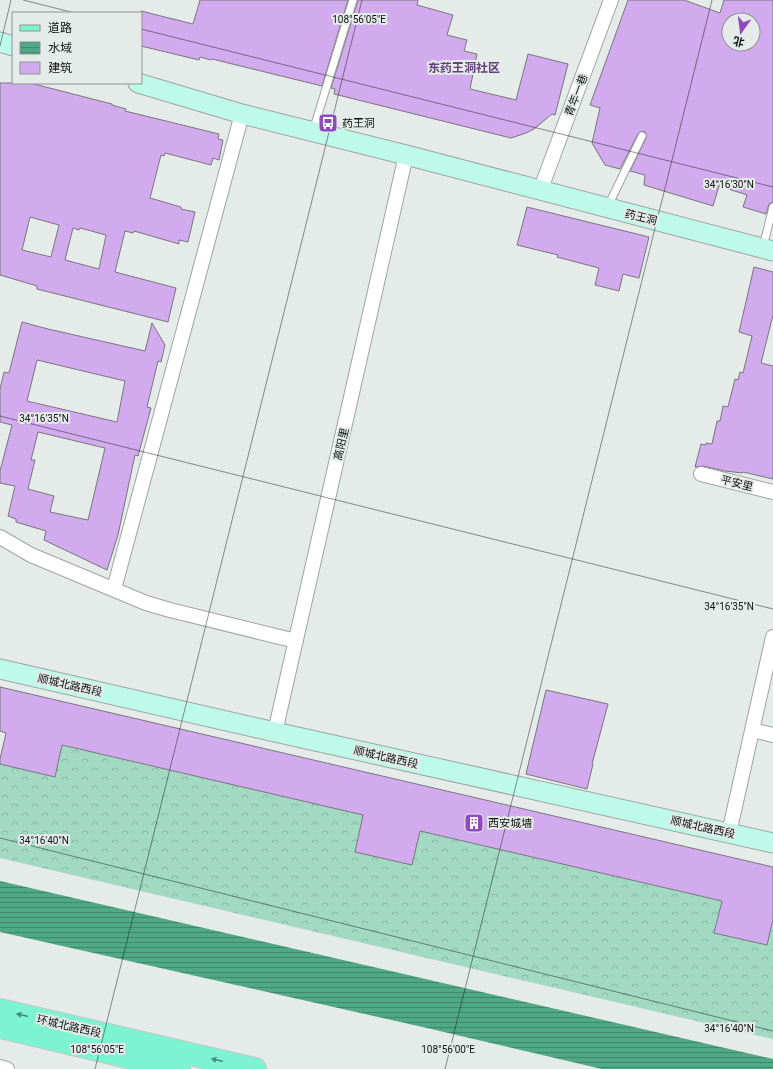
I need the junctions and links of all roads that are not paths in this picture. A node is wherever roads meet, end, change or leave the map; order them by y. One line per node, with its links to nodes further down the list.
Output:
1 (352, 0): 7 (lane)
2 (611, 0): 10 (street, 青年一巷)
3 (0, 42): 4 (street)
4 (12, 46)
5 (141, 84): 6 (street, 药王洞)
6 (242, 114): 7 (street, 药王洞); 17 (street)
7 (313, 132): 9 (street, 药王洞)
8 (642, 136): 12 (lane)
9 (406, 155): 10 (street, 药王洞); 19 (street, 高阳里)
10 (540, 191): 12 (street, 药王洞)
11 (773, 207): 13 (lane)
12 (607, 208): 13 (street, 药王洞)
13 (768, 250)
14 (701, 474): 15 (street, 平安里)
15 (773, 492)
16 (0, 538): 17 (street)
17 (114, 589): 19 (street)
18 (773, 637): 21 (street)
19 (296, 640): 22 (street, 高阳里)
20 (0, 669): 22 (street, 顺城北路西段)
21 (752, 730): 23 (street); 24 (street)
22 (275, 732): 24 (street, 顺城北路西段)
23 (773, 735)
24 (729, 833): 25 (street, 顺城北路西段)
25 (773, 843)
26 (0, 1010): 31 (main road, 环城北路西段, one-way to 26)
27 (0, 1027): 30 (main road, 环城北路西段)
28 (0, 1067): 29 (street)
29 (7, 1069)
30 (179, 1069)
31 (255, 1069)

